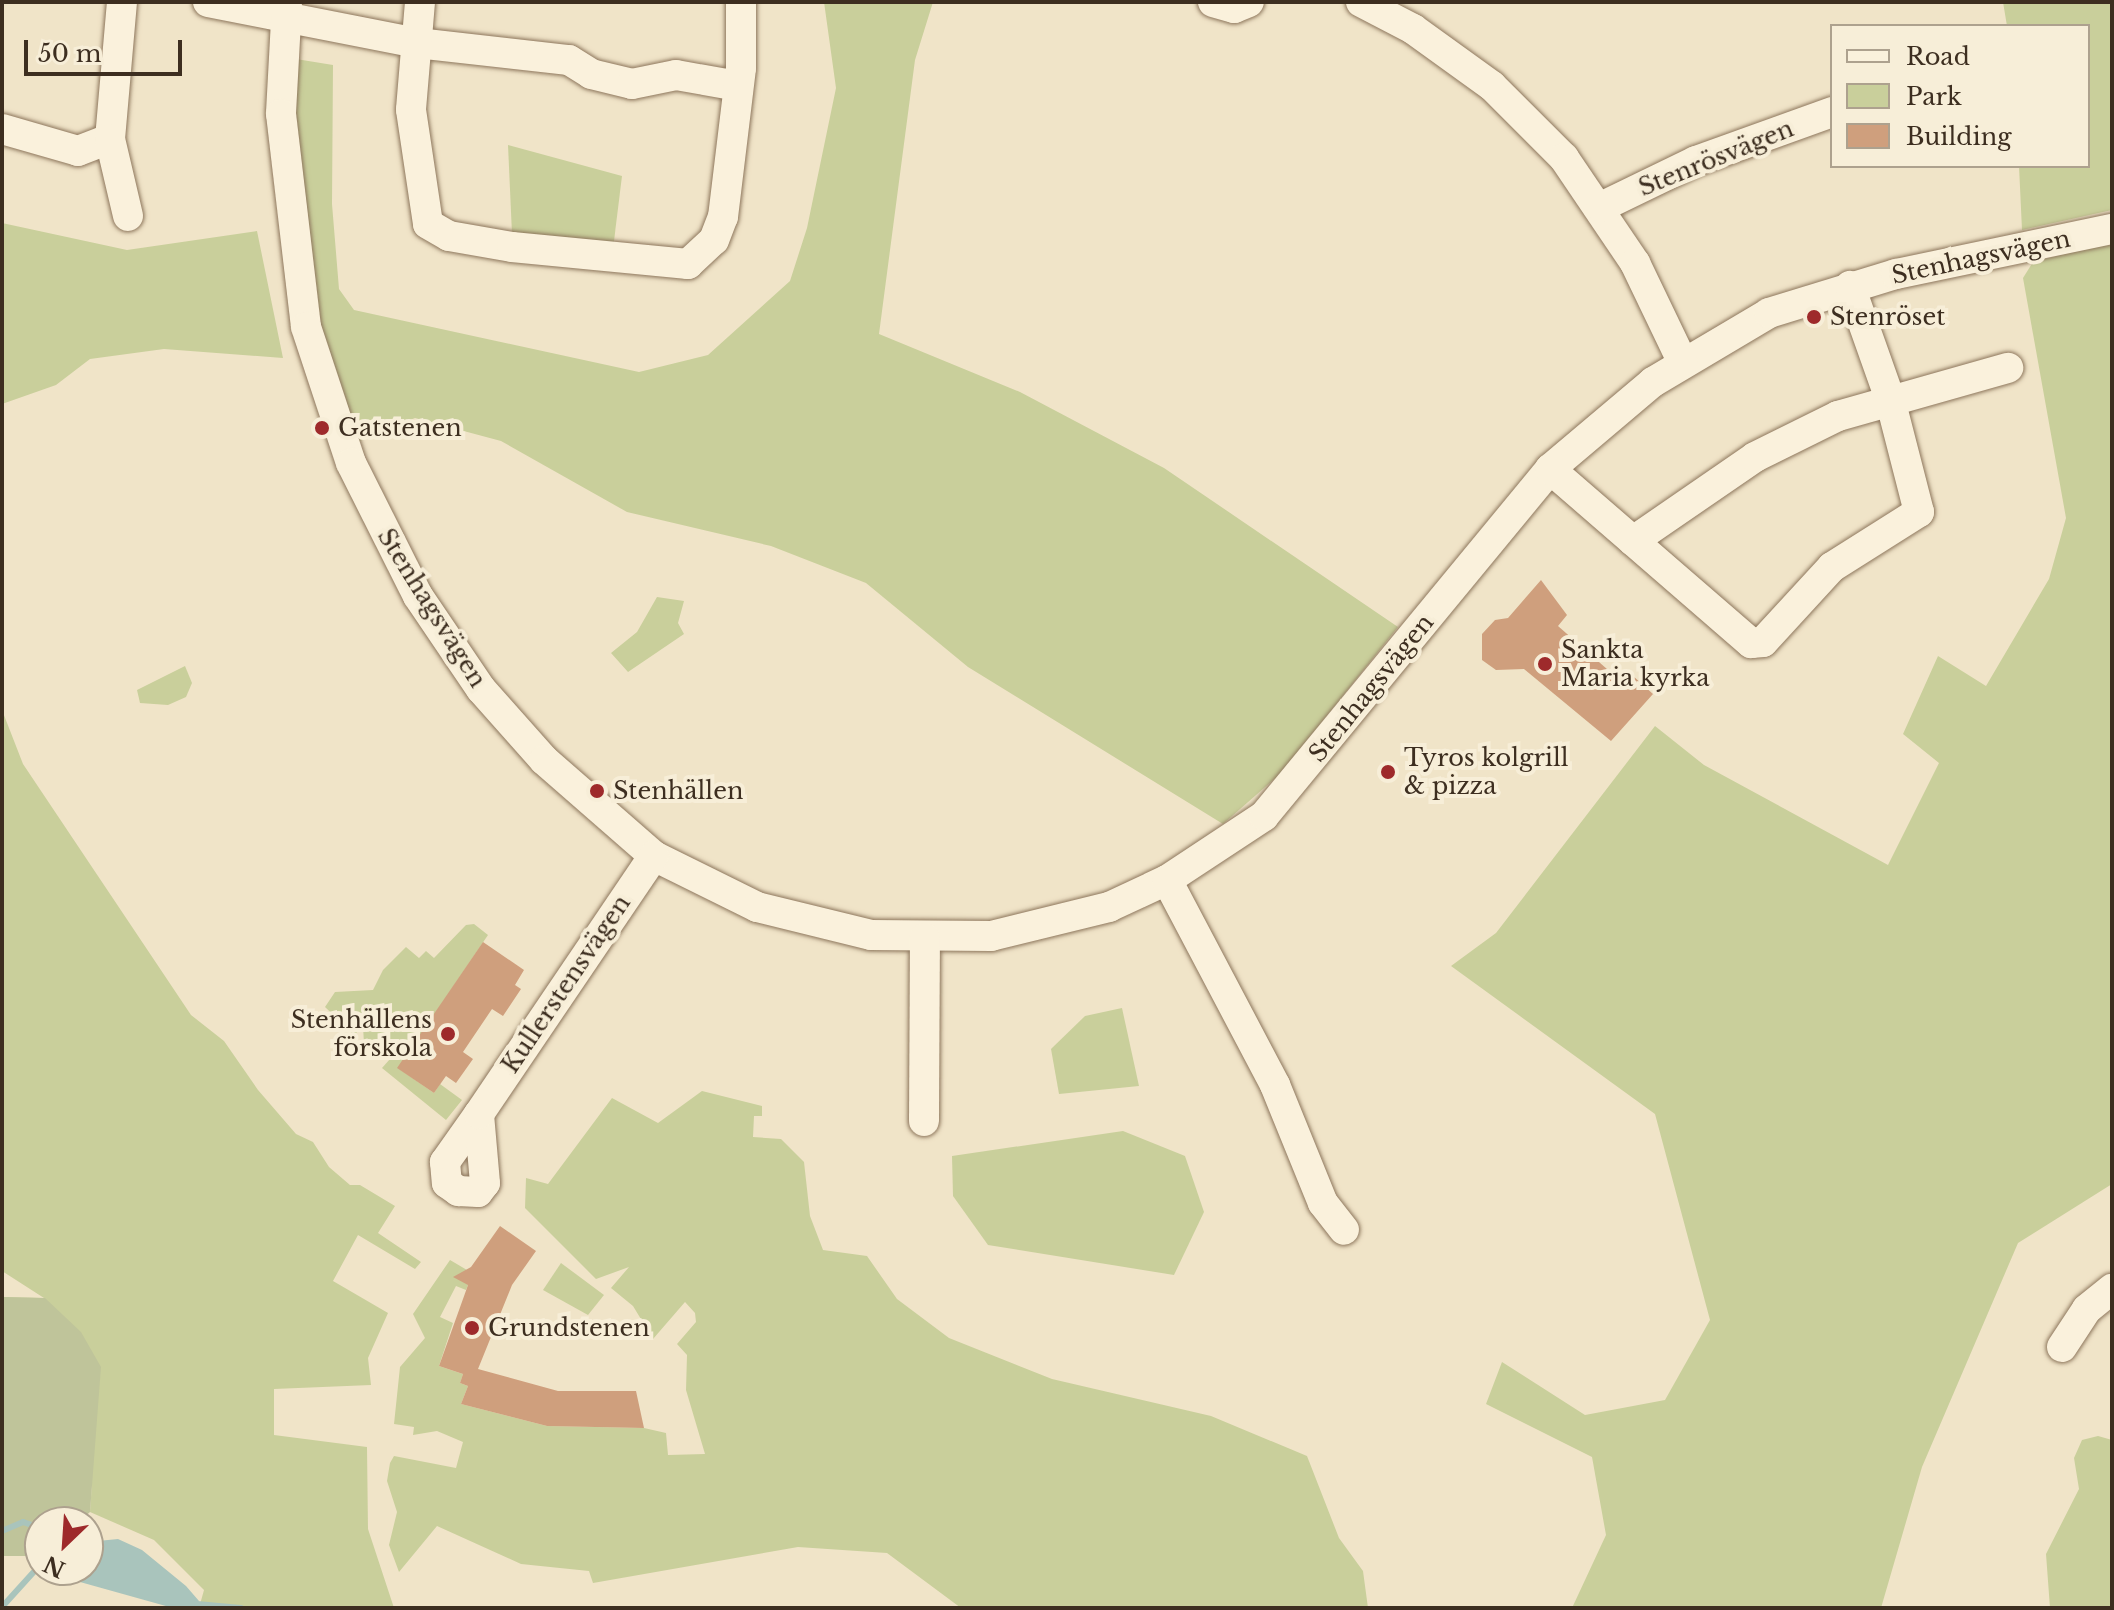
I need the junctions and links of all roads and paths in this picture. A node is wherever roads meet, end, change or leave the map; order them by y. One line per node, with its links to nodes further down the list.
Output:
1 (122, 2): 13 (street)
2 (208, 2): 8 (street)
3 (420, 2): 9 (street)
4 (741, 2): 10 (street)
5 (1213, 2): 6 (street)
6 (1249, 2)
7 (1361, 2): 14 (street)
8 (286, 9): 9 (street); 23 (street, Stenhagsvägen)
9 (417, 43): 10 (street); 10 (street)
10 (738, 86)
11 (1830, 113): 14 (street, Stenrösvägen)
12 (2, 129): 13 (street)
13 (110, 139): 15 (street)
14 (1601, 207): 18 (street)
15 (128, 216)
16 (2112, 229): 17 (street, Stenhagsvägen)
17 (1850, 286): 18 (street, Stenhagsvägen); 20 (street)
18 (1683, 363): 21 (street, Stenhagsvägen)
19 (2008, 368): 20 (street)
20 (1889, 398): 22 (street); 22 (street)
21 (1550, 469): 22 (street); 24 (street, Stenhagsvägen)
22 (1633, 541)
23 (654, 856): 25 (street, Stenhagsvägen); 26 (street, Kullerstensvägen)
24 (1167, 880): 25 (street, Stenhagsvägen); 28 (street)
25 (925, 938): 27 (street)
26 (479, 1114)
27 (924, 1121)
28 (1344, 1230)
29 (2112, 1289): 30 (street)
30 (2062, 1347)

